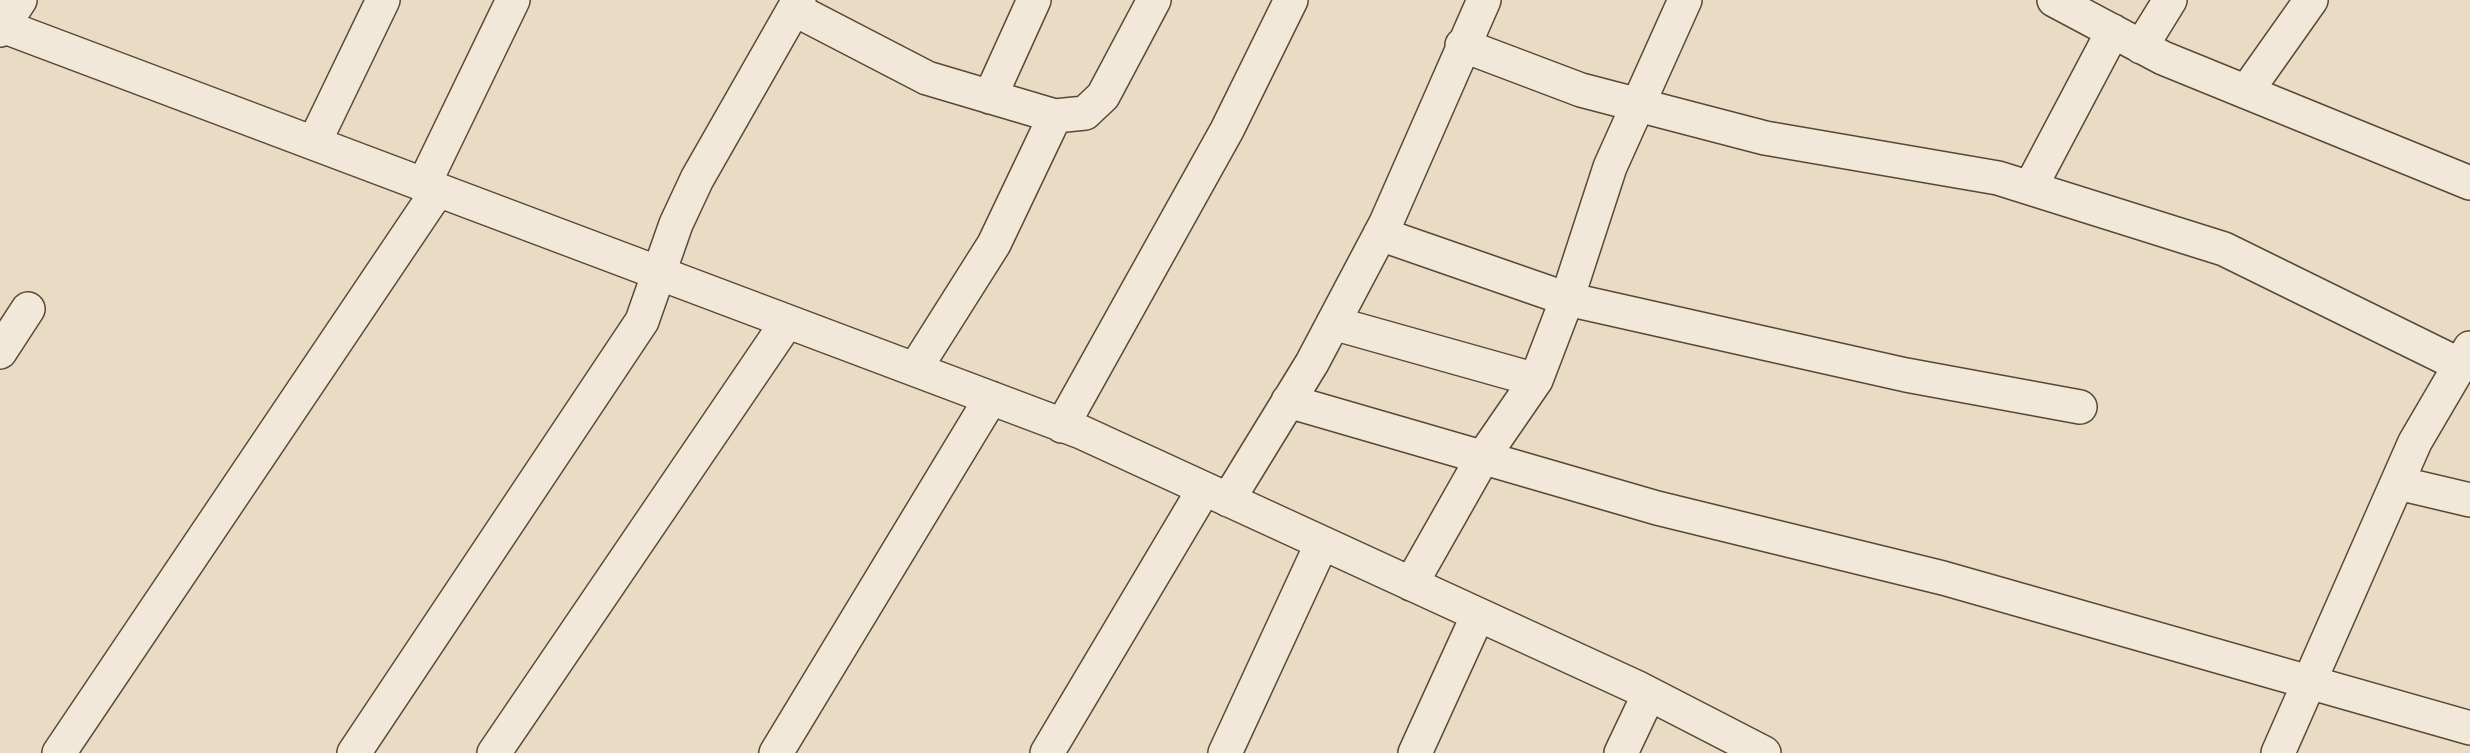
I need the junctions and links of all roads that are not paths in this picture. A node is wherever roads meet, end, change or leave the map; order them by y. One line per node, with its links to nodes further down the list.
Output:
1 (383, 0): 20 (street)
2 (513, 0): 22 (street)
3 (1034, 0): 17 (street)
4 (1154, 0): 19 (street)
5 (1291, 0): 37 (street)
6 (1484, 0): 14 (street)
7 (1684, 0): 18 (street)
8 (2054, 0): 13 (street)
9 (2170, 0): 15 (street)
10 (2311, 0): 16 (street)
11 (797, 4): 17 (street); 25 (street)
12 (6, 20): 20 (street)
13 (2113, 31): 15 (street); 23 (street)
14 (1462, 45): 18 (street); 24 (street)
15 (2141, 47): 16 (street)
16 (2246, 92): 21 (street)
17 (990, 97): 19 (street)
18 (1637, 105): 23 (street); 26 (street)
19 (1055, 116): 32 (street)
20 (314, 143): 22 (street)
21 (2470, 183)
22 (431, 187): 25 (street); 48 (street)
23 (2030, 189): 31 (street)
24 (1380, 234): 26 (street); 29 (street)
25 (658, 273): 28 (street); 49 (street)
26 (1567, 299): 33 (street); 36 (street)
27 (28, 309): 30 (street)
28 (787, 322): 32 (street); 50 (street)
29 (1333, 323): 33 (street); 35 (street)
30 (0, 352)
31 (2465, 357): 39 (street)
32 (915, 369): 34 (street)
33 (1536, 380): 38 (street)
34 (991, 398): 37 (street); 51 (street)
35 (1288, 401): 38 (street); 40 (street)
36 (2080, 407)
37 (1062, 426): 40 (street)
38 (1483, 457): 43 (street); 45 (street)
39 (2398, 483): 41 (street); 45 (street)
40 (1216, 494): 42 (street); 52 (street)
41 (2470, 500)
42 (1322, 543): 43 (street); 53 (street)
43 (1411, 584): 44 (street)
44 (1478, 615): 46 (street); 54 (street)
45 (2310, 680): 47 (street); 57 (street)
46 (1649, 694): 55 (street); 56 (street)
47 (2470, 728)
48 (59, 753)
49 (354, 753)
50 (494, 753)
51 (776, 753)
52 (1047, 753)
53 (1225, 753)
54 (1414, 753)
55 (1621, 753)
56 (1764, 753)
57 (2278, 753)

